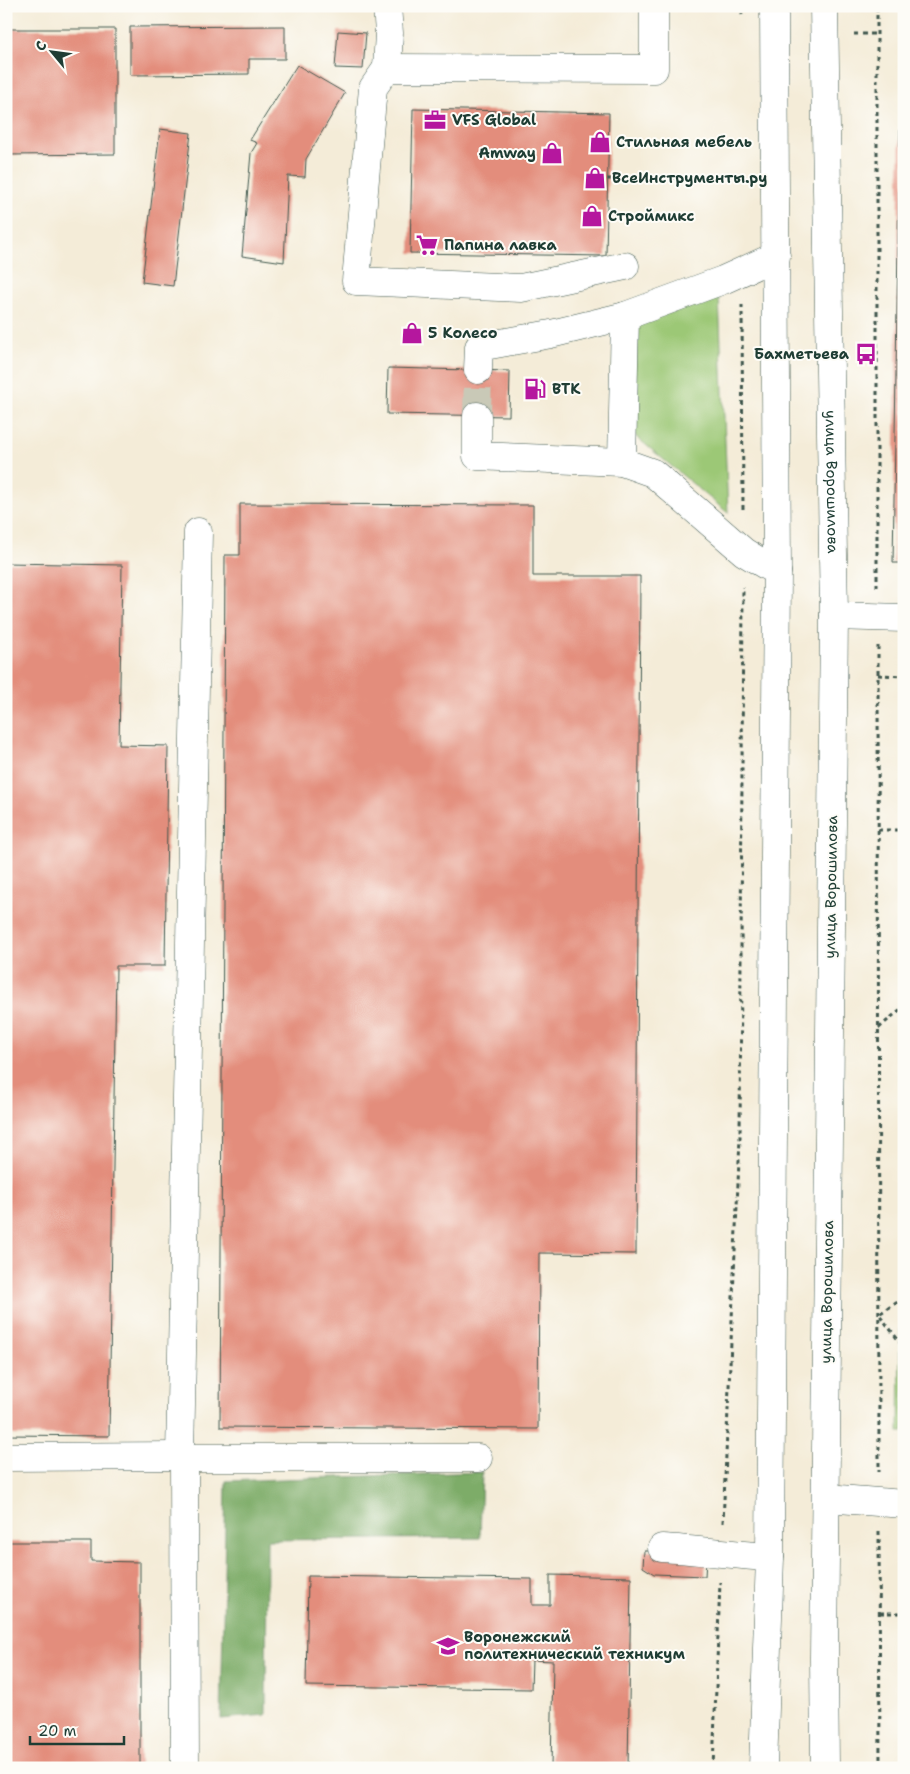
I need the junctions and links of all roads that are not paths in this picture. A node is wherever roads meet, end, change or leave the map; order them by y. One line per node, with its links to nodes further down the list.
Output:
1 (387, 6): 5 (main road)
2 (654, 6): 5 (main road)
3 (774, 6): 6 (main road)
4 (824, 6): 14 (main road, улица Ворошилова)
5 (387, 68): 7 (main road)
6 (776, 256): 8 (main road); 13 (main road)
7 (625, 266)
8 (625, 316): 9 (main road); 11 (main road)
9 (478, 370)
10 (478, 416): 11 (main road)
11 (622, 462): 13 (main road)
12 (198, 532): 17 (main road)
13 (777, 572): 22 (main road)
14 (834, 616): 15 (main road); 19 (main road, улица Ворошилова)
15 (891, 617)
16 (6, 1457): 17 (main road)
17 (182, 1457): 18 (main road); 23 (main road)
18 (478, 1458)
19 (826, 1498): 20 (main road); 25 (main road, улица Ворошилова)
20 (892, 1503)
21 (662, 1548): 22 (main road)
22 (770, 1557): 24 (main road)
23 (185, 1768)
24 (764, 1768)
25 (825, 1768)

